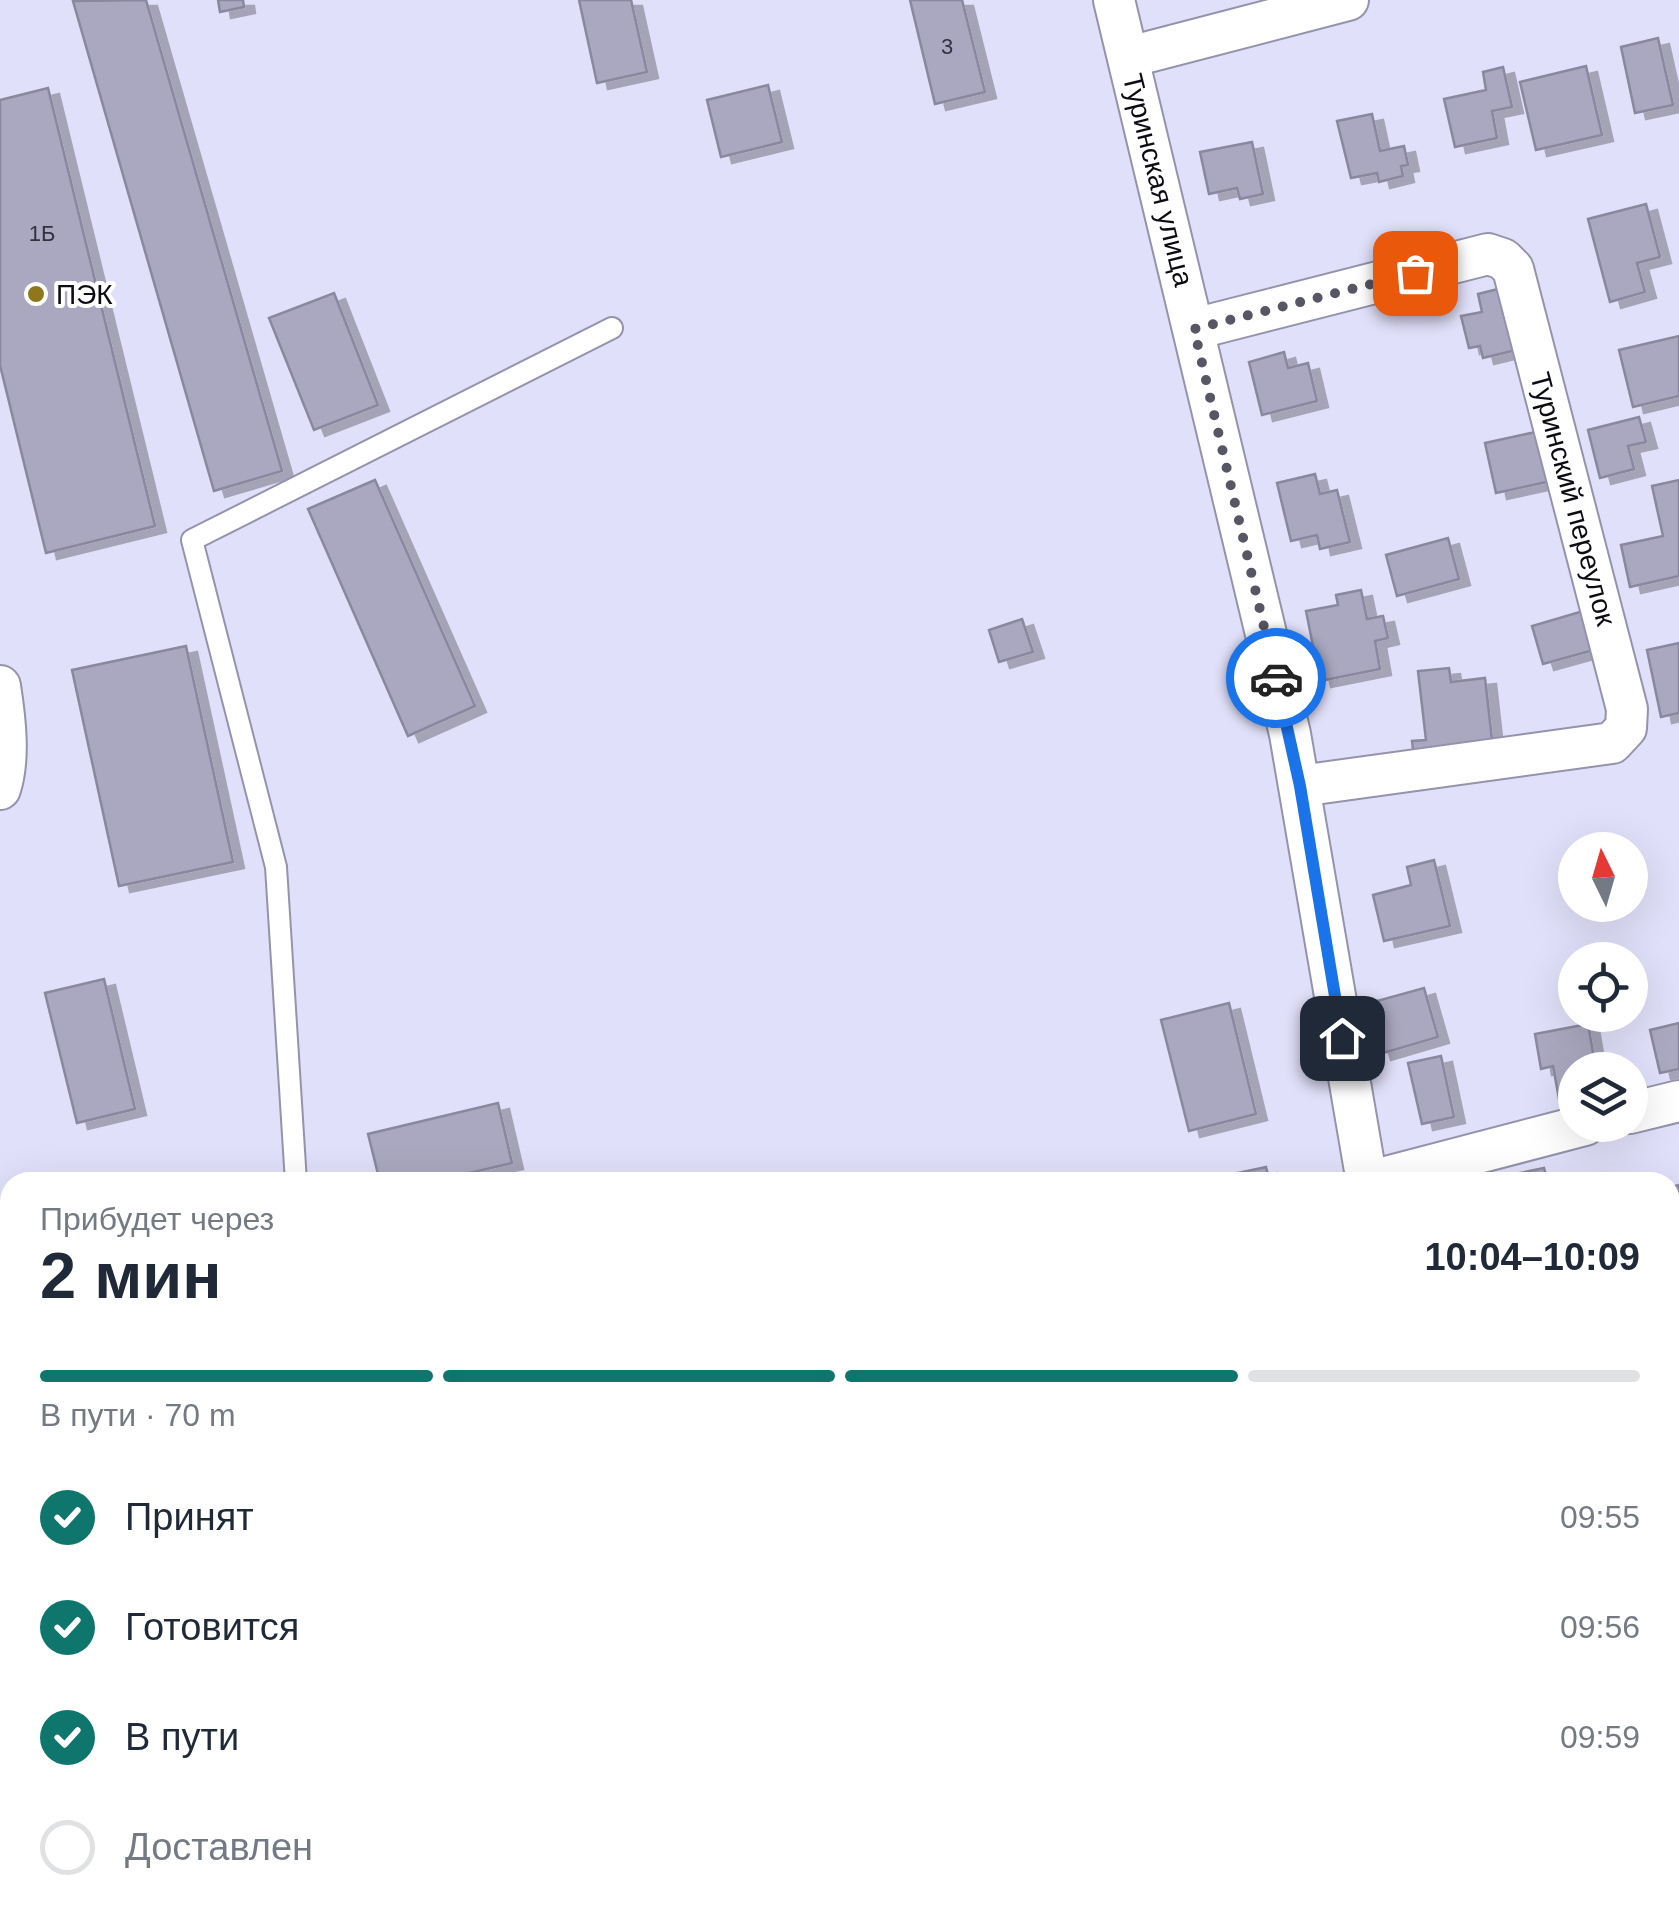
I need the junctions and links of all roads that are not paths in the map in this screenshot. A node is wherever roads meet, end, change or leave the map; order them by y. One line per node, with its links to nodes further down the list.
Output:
1 (1114, 0): 3 (street, Туринская улица)
2 (1348, 0): 3 (street)
3 (1129, 58): 5 (street, Туринская улица)
4 (612, 328): 12 (lane)
5 (1194, 329): 7 (street, Туринская улица); 7 (street, Туринский переулок)
6 (0, 686): 8 (street)
7 (1300, 786): 13 (street, Туринская улица)
8 (0, 789)
9 (1679, 1101): 10 (street)
10 (1648, 1109)
11 (1558, 1132): 14 (street)
12 (295, 1172)
13 (1365, 1172)
14 (1405, 1172)

